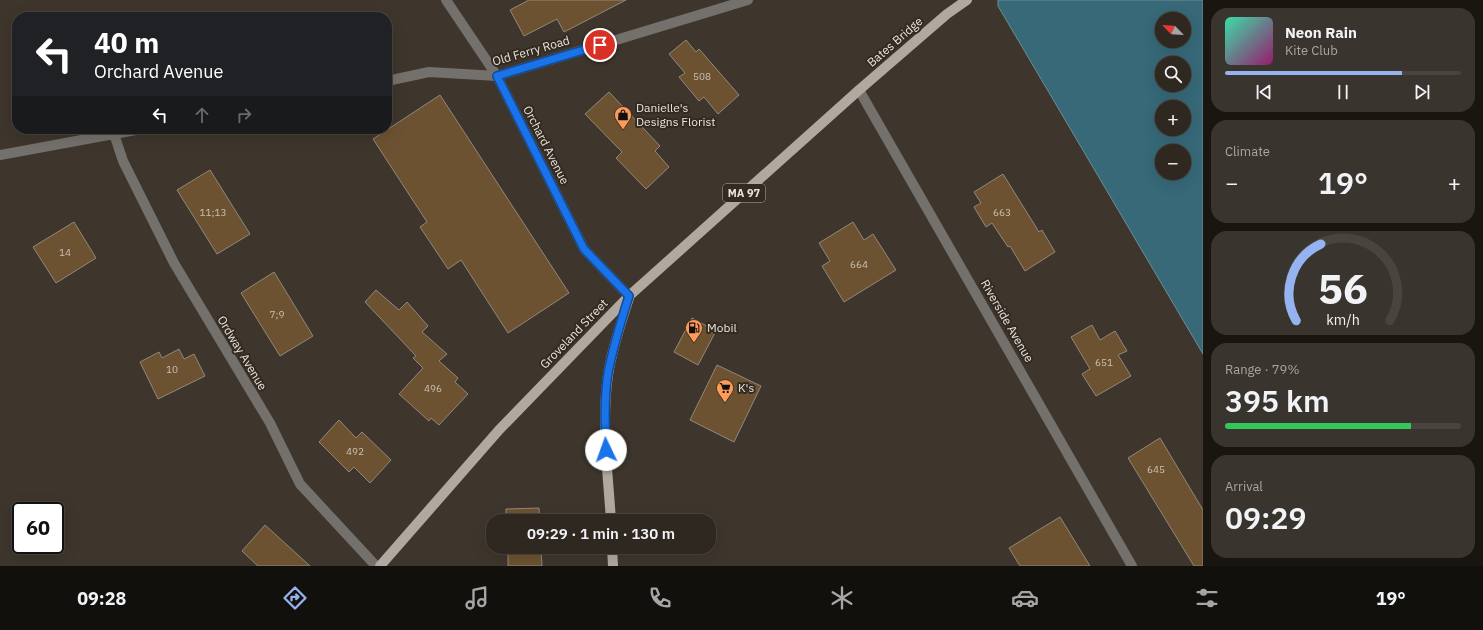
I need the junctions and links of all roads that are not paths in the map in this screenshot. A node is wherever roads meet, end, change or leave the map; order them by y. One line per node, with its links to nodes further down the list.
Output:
1 (446, 0): 4 (street, Orchard Avenue)
2 (748, 0): 4 (street, Old Ferry Road)
3 (967, 0): 6 (main road, Bates Bridge / MA 97)
4 (497, 76): 5 (street, Old Ferry Road); 9 (street, Orchard Avenue)
5 (392, 80)
6 (859, 90): 9 (main road, Groveland Street / MA 97); 15 (street, Riverside Avenue)
7 (114, 134): 8 (street); 12 (street, Ordway Avenue)
8 (0, 155)
9 (629, 296): 10 (main road); 13 (main road, Groveland Street)
10 (610, 514)
11 (612, 554): 14 (main road)
12 (376, 566)
13 (380, 566)
14 (613, 566)
15 (1132, 566)

